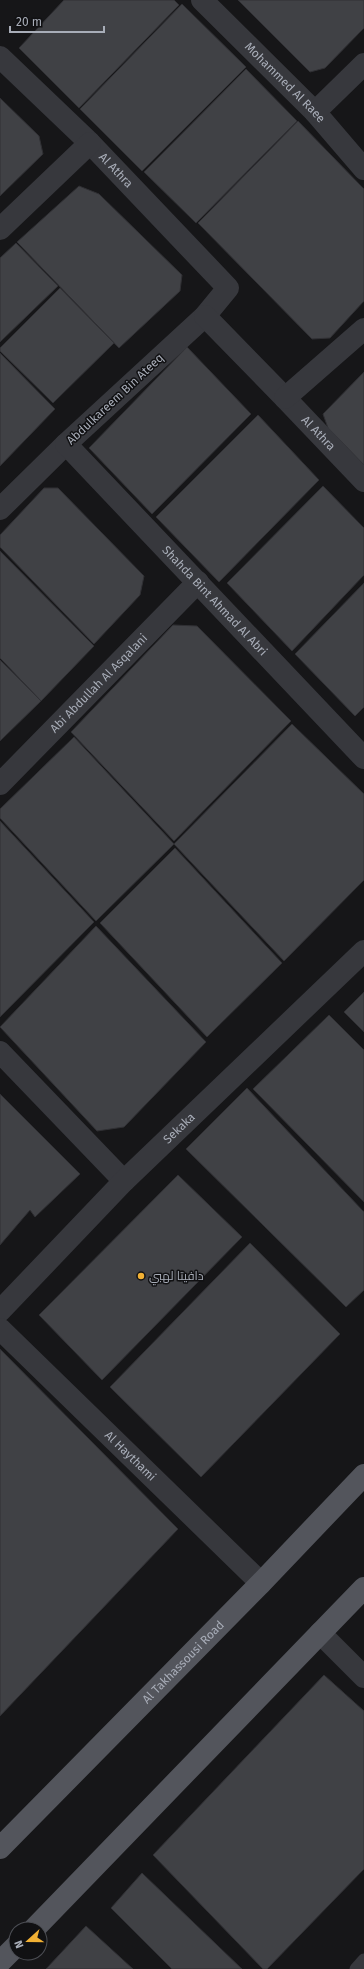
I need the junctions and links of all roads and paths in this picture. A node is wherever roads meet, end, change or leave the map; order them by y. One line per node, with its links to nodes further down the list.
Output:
1 (202, 0): 4 (street, Mohammed Al Raee)
2 (0, 57): 5 (street, Al Athra)
3 (364, 64): 4 (street)
4 (314, 112): 6 (street, Mohammed Al Raee)
5 (90, 143): 7 (street); 8 (street, Al Athra)
6 (364, 169)
7 (0, 229)
8 (228, 288): 9 (street, Abdulkareem Bin Ateeq)
9 (205, 316): 11 (street, Al Athra); 12 (street, Abdulkareem Bin Ateeq)
10 (364, 329): 11 (street)
11 (285, 398): 13 (street, Al Athra)
12 (66, 444): 14 (street, Abdulkareem Bin Ateeq); 15 (street, Shahda Bint Ahmad Al Abri)
13 (364, 481)
14 (0, 509)
15 (198, 582): 16 (street, Shahda Bint Ahmad Al Abri); 17 (street, Abi Abdullah Al Asqalani)
16 (364, 758)
17 (0, 784)
18 (364, 951): 20 (street, Sekaka)
19 (0, 1052): 20 (street)
20 (124, 1182): 21 (street, Sekaka)
21 (0, 1311)
22 (0, 1329): 24 (street, Al Haythami)
23 (364, 1474): 24 (main road, Al Takhassousi Road)
24 (261, 1583): 28 (main road, Al Takhassousi Road)
25 (364, 1588): 26 (main road)
26 (320, 1633): 27 (street); 29 (main road)
27 (364, 1677)
28 (0, 1848)
29 (42, 1921)
30 (8, 1954): 32 (main road)
31 (364, 1960): 33 (lane)
32 (0, 1962)
33 (356, 1969)

